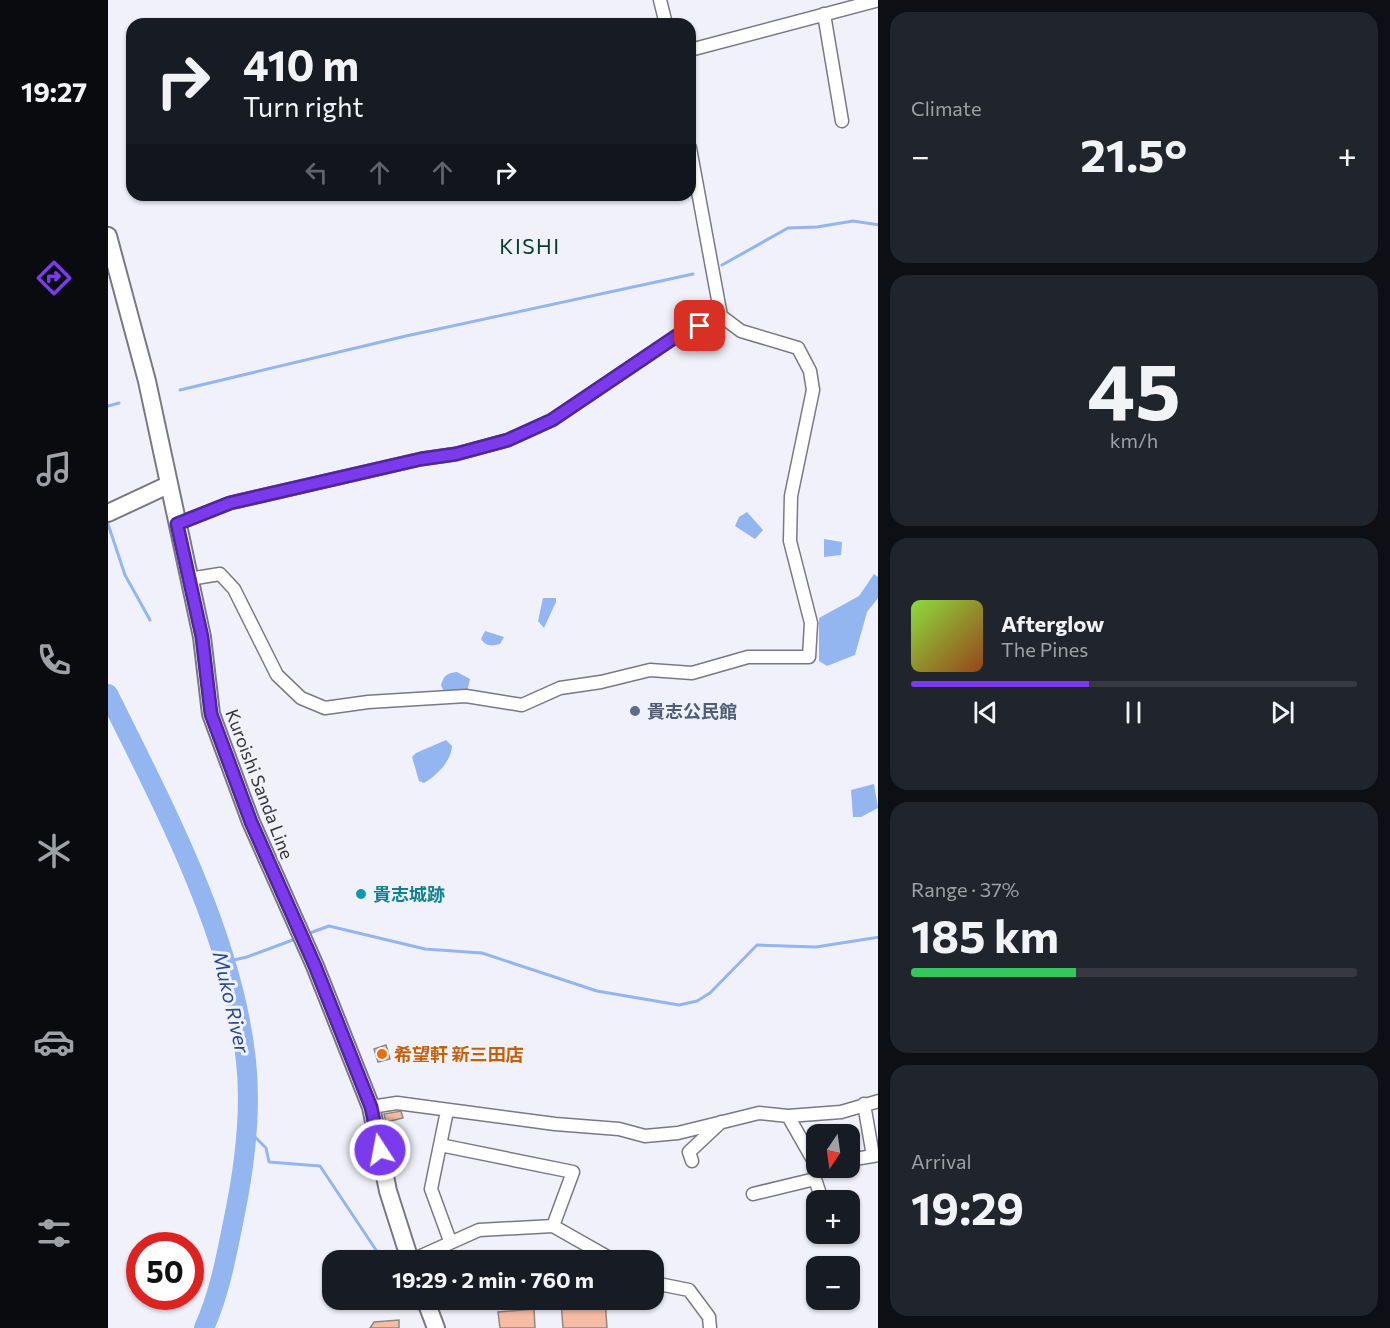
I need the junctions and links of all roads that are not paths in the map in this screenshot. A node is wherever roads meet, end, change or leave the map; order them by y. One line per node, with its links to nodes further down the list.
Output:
1 (660, 0): 4 (street)
2 (878, 0): 3 (street)
3 (824, 14): 5 (street); 6 (street)
4 (664, 18)
5 (696, 48)
6 (842, 121)
7 (696, 181): 9 (street)
8 (108, 236): 10 (main road, Kuroishi Sanda Line)
9 (721, 316): 12 (street); 13 (street)
10 (168, 484): 11 (main road); 12 (main road, Kuroishi Sanda Line)
11 (108, 513)
12 (177, 524): 13 (main road, Kuroishi Sanda Line)
13 (189, 579): 16 (main road, Kuroishi Sanda Line)
14 (878, 1101): 15 (street)
15 (864, 1104): 18 (street); 22 (street)
16 (371, 1107): 17 (street); 30 (main road, Kuroishi Sanda Line)
17 (447, 1111): 19 (street); 20 (street)
18 (788, 1116): 19 (street); 21 (street)
19 (722, 1121): 24 (street)
20 (440, 1145): 28 (street); 29 (street)
21 (806, 1148)
22 (876, 1155): 23 (street)
23 (860, 1158)
24 (692, 1161)
25 (815, 1179): 26 (street); 27 (street)
26 (819, 1190)
27 (753, 1194)
28 (553, 1226): 29 (street); 32 (street)
29 (450, 1241): 31 (street)
30 (408, 1250)
31 (432, 1250)
32 (595, 1250)
33 (664, 1285): 36 (street)
34 (429, 1310): 35 (main road)
35 (436, 1328)
36 (710, 1328)

